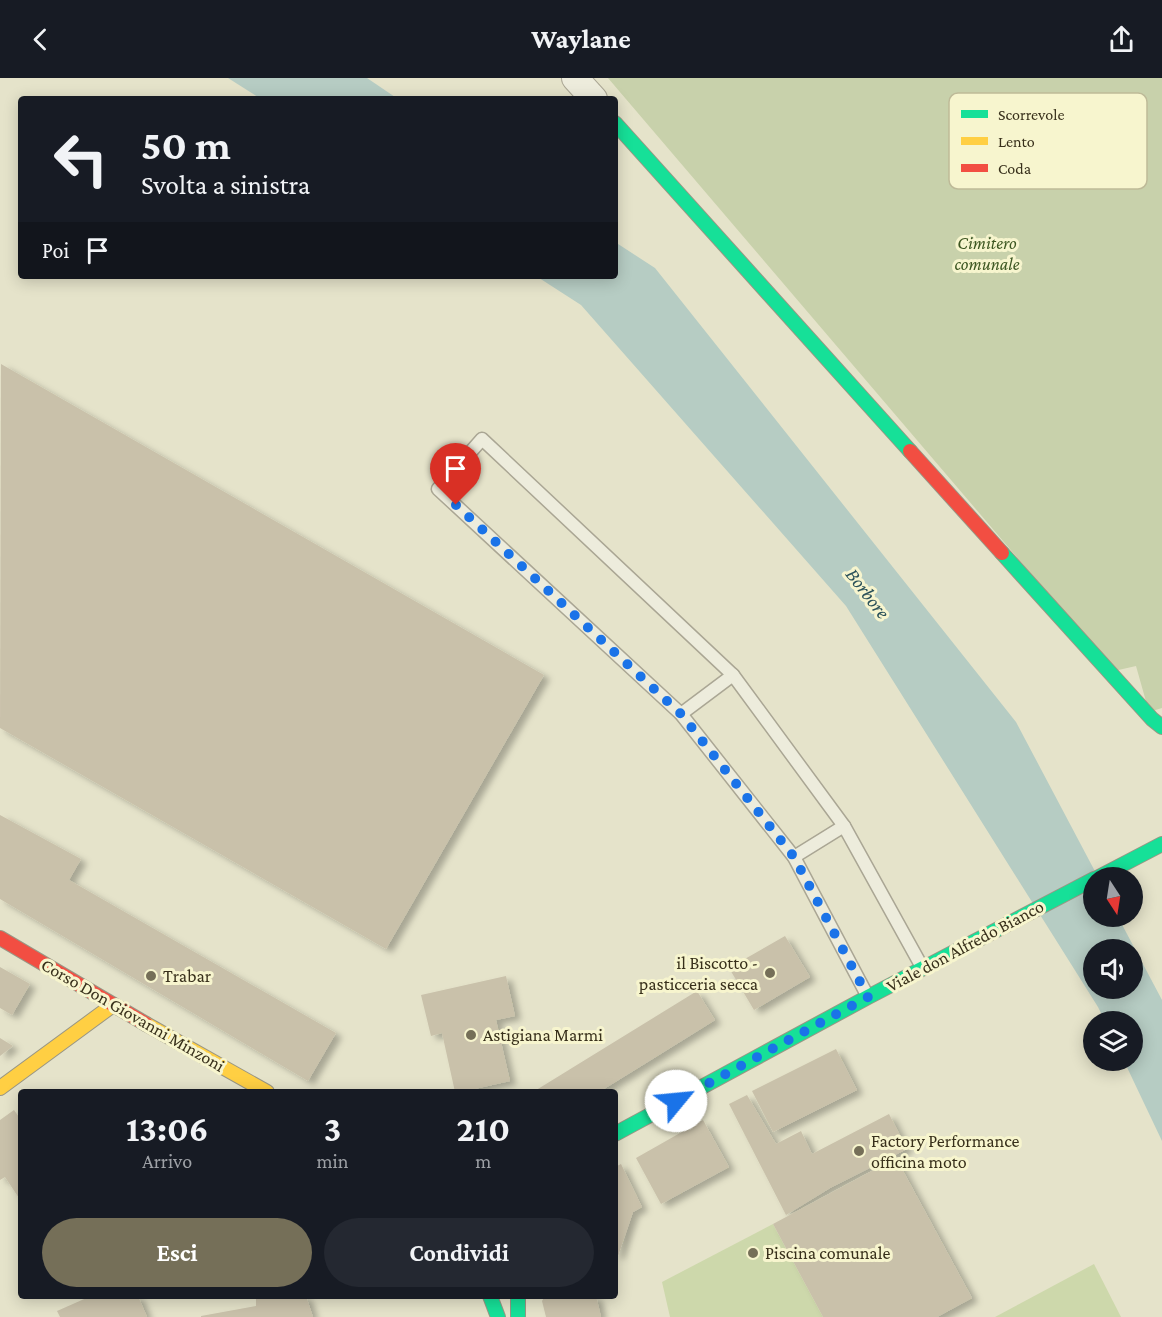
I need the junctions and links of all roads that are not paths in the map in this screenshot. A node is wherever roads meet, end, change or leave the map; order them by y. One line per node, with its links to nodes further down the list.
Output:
1 (575, 78): 2 (street)
2 (591, 96)
3 (618, 126): 6 (street)
4 (733, 675): 5 (lane); 5 (lane); 7 (lane)
5 (681, 714): 9 (lane)
6 (1162, 727)
7 (844, 826): 9 (lane); 13 (lane)
8 (1162, 844): 10 (street, Viale don Alfredo Bianco)
9 (794, 857): 14 (lane)
10 (1117, 867)
11 (1083, 884): 13 (street, Viale don Alfredo Bianco)
12 (0, 938): 15 (street, Corso Don Giovanni Minzoni)
13 (922, 968): 14 (street, Viale don Alfredo Bianco)
14 (868, 997): 18 (street, Viale don Alfredo Bianco)
15 (113, 1005): 16 (street); 17 (street, Corso Don Giovanni Minzoni)
16 (0, 1088)
17 (262, 1089)
18 (618, 1132)
19 (491, 1299): 21 (street)
20 (518, 1299): 22 (street)
21 (498, 1317)
22 (518, 1317)

